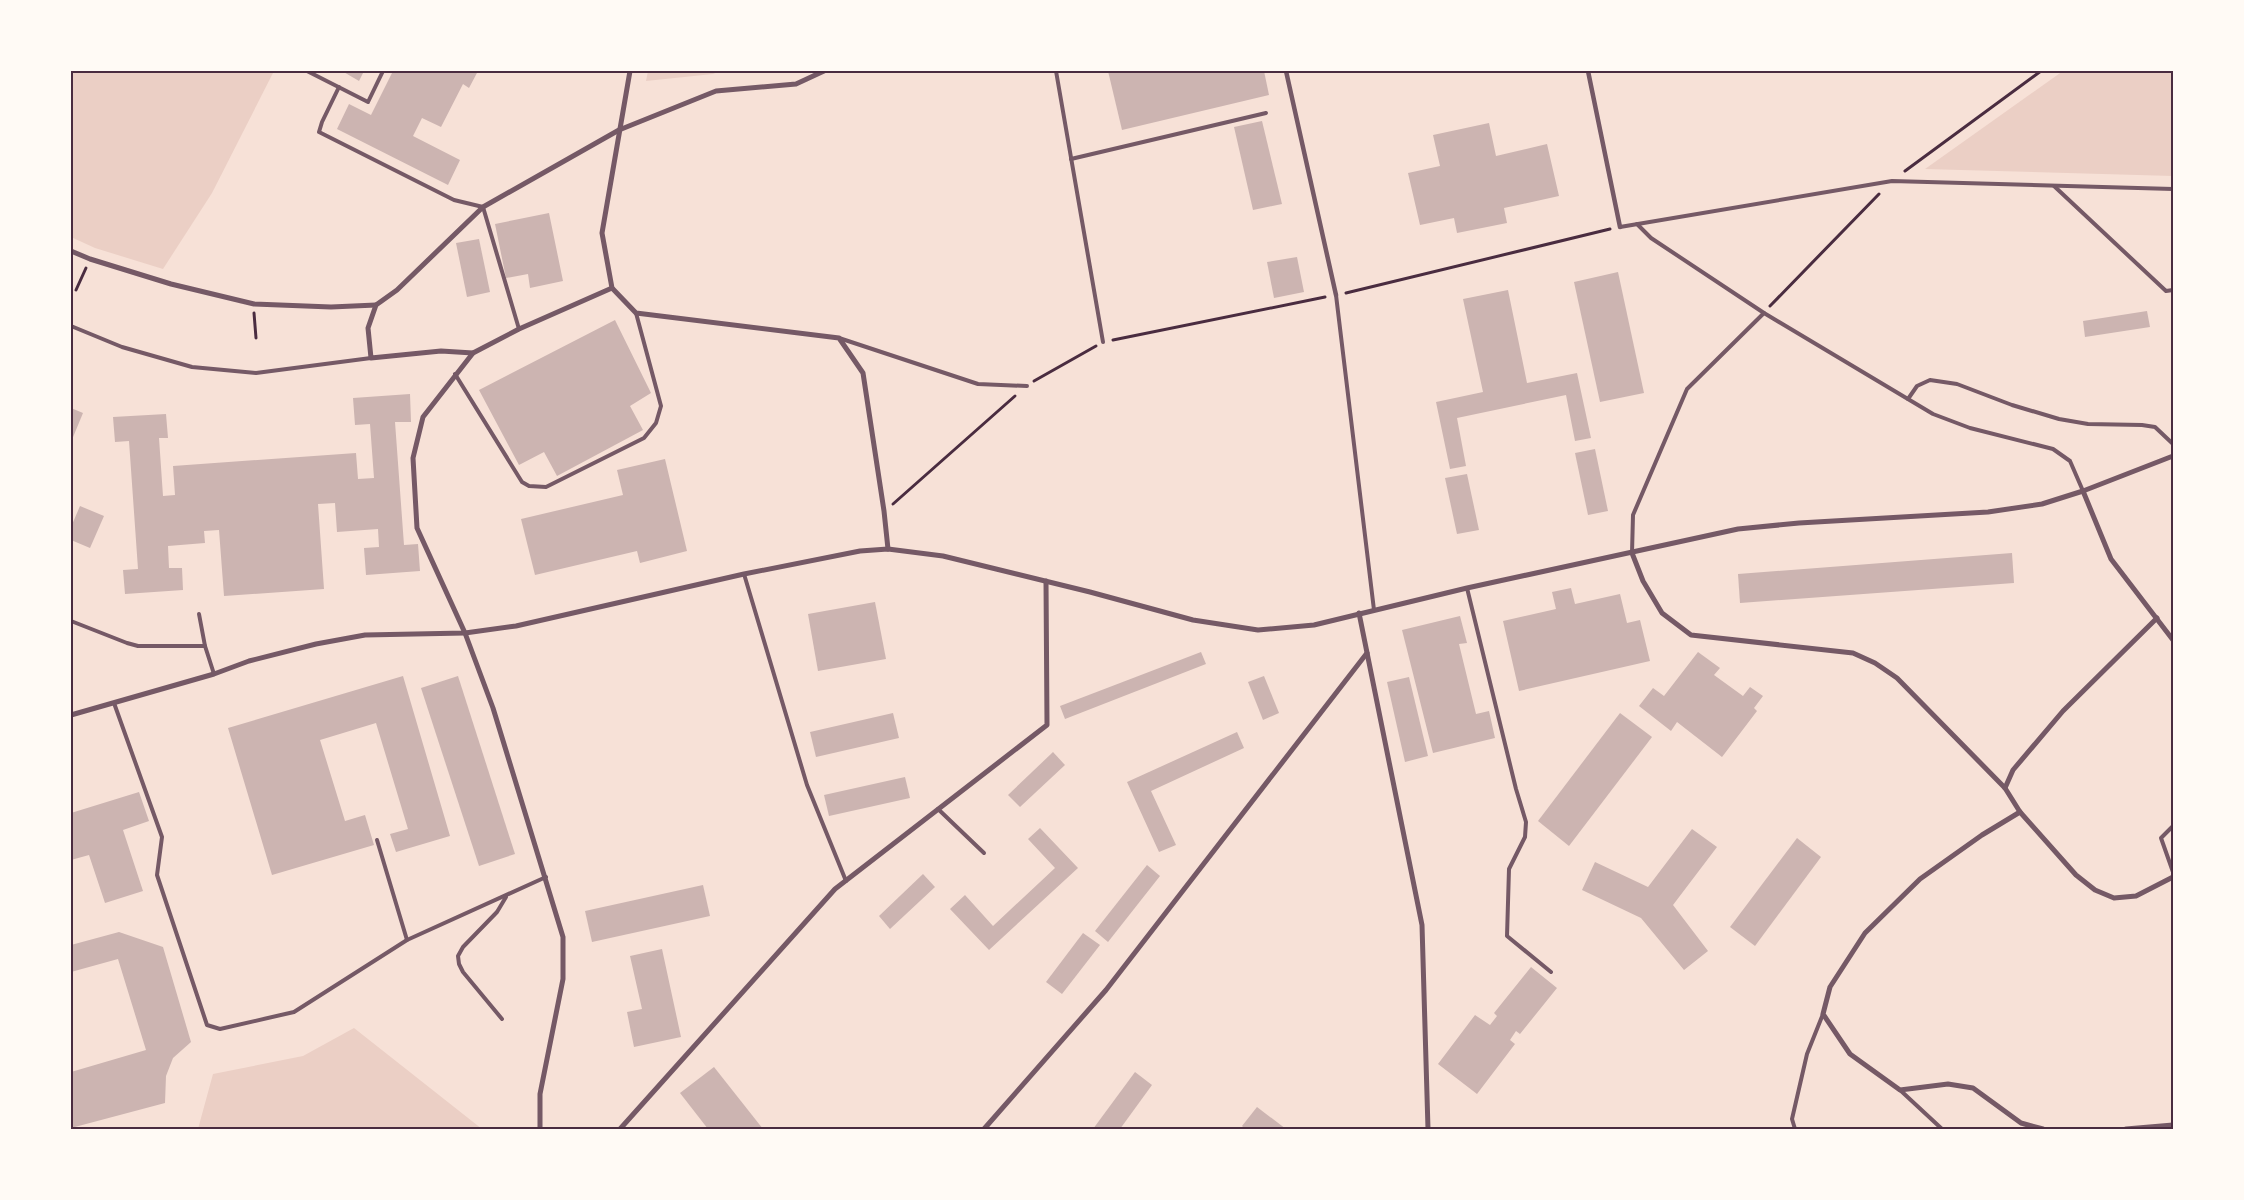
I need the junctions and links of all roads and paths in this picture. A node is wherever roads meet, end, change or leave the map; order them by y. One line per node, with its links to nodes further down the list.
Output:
1 (307, 71): 8 (lane)
2 (383, 71): 8 (lane)
3 (630, 71): 10 (street)
4 (824, 71): 10 (street)
5 (1056, 71): 11 (lane)
6 (1286, 71): 22 (street)
7 (1588, 71): 16 (street)
8 (339, 87): 14 (lane)
9 (1266, 113): 11 (lane)
10 (619, 130): 14 (street); 19 (street)
11 (1071, 159): 31 (lane)
12 (2054, 186): 13 (lane); 15 (lane); 21 (lane)
13 (2173, 189)
14 (484, 207): 24 (street); 28 (lane)
15 (1637, 224): 16 (lane); 26 (lane)
16 (1620, 227): 22 (path)
17 (71, 251): 18 (street)
18 (90, 259): 20 (path); 23 (street)
19 (612, 288): 25 (street); 28 (street)
20 (76, 290)
21 (2173, 290)
22 (1336, 295): 31 (path); 46 (lane)
23 (254, 304): 24 (street); 29 (path)
24 (376, 305): 33 (street)
25 (636, 313): 30 (street); 34 (lane)
26 (1764, 313): 36 (lane); 42 (lane)
27 (71, 326): 33 (lane)
28 (519, 329): 32 (street)
29 (256, 338)
30 (839, 338): 35 (lane); 40 (street)
31 (1103, 342): 35 (path)
32 (473, 353): 33 (street); 34 (street)
33 (371, 358)
34 (455, 374): 51 (street)
35 (1027, 386): 40 (path)
36 (1908, 399): 37 (lane); 39 (lane)
37 (2173, 444)
38 (2173, 456): 39 (street)
39 (2083, 491): 42 (street); 49 (street)
40 (884, 511): 41 (street)
41 (888, 549): 43 (street); 44 (street)
42 (1632, 553): 45 (street); 58 (street)
43 (744, 574): 51 (street); 67 (lane)
44 (1046, 581): 47 (street); 59 (street)
45 (1467, 588): 46 (street); 70 (lane)
46 (1374, 610): 47 (street)
47 (1359, 613): 54 (street)
48 (199, 614): 53 (lane)
49 (2157, 618): 52 (street); 58 (street)
50 (71, 621): 53 (lane)
51 (465, 633): 55 (street); 65 (street)
52 (2173, 640)
53 (205, 646): 55 (lane)
54 (1367, 653): 77 (street); 78 (street)
55 (214, 674): 56 (street)
56 (114, 703): 57 (street); 69 (lane)
57 (71, 715)
58 (2005, 788): 60 (street)
59 (938, 809): 63 (lane); 67 (street)
60 (2020, 812): 66 (street); 71 (street)
61 (2173, 826): 64 (lane)
62 (377, 840): 69 (lane)
63 (984, 853)
64 (2173, 872)
65 (546, 877): 68 (lane); 75 (street)
66 (2173, 877)
67 (846, 881): 76 (street)
68 (506, 896): 69 (lane); 72 (lane)
69 (407, 940)
70 (1552, 972)
71 (1823, 1014): 73 (street); 79 (lane)
72 (502, 1019)
73 (1900, 1090): 80 (lane); 81 (street)
74 (2173, 1124): 82 (street)
75 (540, 1129)
76 (620, 1129)
77 (984, 1129)
78 (1428, 1129)
79 (1795, 1129)
80 (1942, 1129)
81 (2044, 1129)
82 (2126, 1129)

